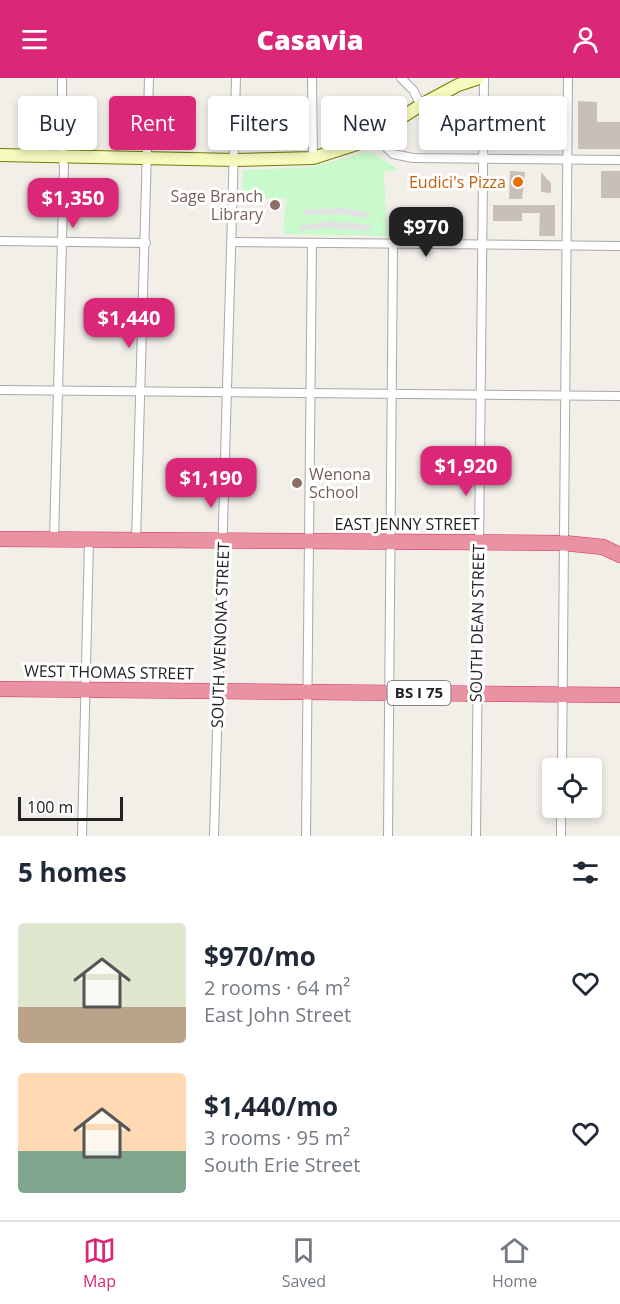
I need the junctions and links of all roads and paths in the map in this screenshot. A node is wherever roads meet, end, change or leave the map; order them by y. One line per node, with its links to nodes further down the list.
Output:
1 (62, 78): 14 (street)
2 (149, 78): 15 (street)
3 (236, 78): 19 (street, SOUTH WENONA STREET)
4 (312, 78): 16 (street)
5 (401, 78): 10 (street)
6 (479, 78): 9 (main road)
7 (484, 78): 17 (street, SOUTH DEAN STREET)
8 (568, 78): 18 (street)
9 (438, 96)
10 (419, 101)
11 (339, 150): 16 (main road)
12 (388, 150): 17 (street)
13 (0, 155): 14 (main road)
14 (62, 156): 15 (main road); 22 (street)
15 (148, 157): 19 (main road); 24 (street)
16 (313, 158): 19 (main road)
17 (482, 159): 18 (street); 27 (street, SOUTH DEAN STREET)
18 (567, 159): 20 (street); 29 (street)
19 (236, 160): 23 (street, SOUTH WENONA STREET)
20 (620, 160)
21 (0, 241): 22 (street)
22 (62, 242): 24 (street); 31 (street)
23 (232, 242): 25 (street); 33 (street, SOUTH WENONA STREET)
24 (146, 243): 32 (street)
25 (312, 244): 26 (street); 34 (street)
26 (393, 244): 27 (street); 35 (street)
27 (482, 246): 29 (street); 36 (street, SOUTH DEAN STREET)
28 (620, 246): 29 (street)
29 (567, 247): 37 (street)
30 (0, 390): 31 (street)
31 (58, 391): 32 (street); 40 (street)
32 (141, 392): 33 (street); 43 (street)
33 (227, 393): 34 (street); 42 (street, SOUTH WENONA STREET)
34 (310, 393): 35 (street); 44 (street)
35 (392, 394): 36 (street); 45 (street)
36 (480, 394): 37 (street); 46 (street, SOUTH DEAN STREET)
37 (565, 395): 38 (street); 47 (street)
38 (620, 396)
39 (0, 539): 40 (highway, EAST JENNY STREET)
40 (54, 540): 41 (highway, EAST JENNY STREET)
41 (89, 540): 43 (highway, EAST JENNY STREET); 52 (street)
42 (223, 541): 43 (highway, EAST JENNY STREET); 44 (highway, EAST JENNY STREET); 53 (street, SOUTH WENONA STREET)
43 (136, 542)
44 (308, 542): 45 (highway, EAST JENNY STREET); 54 (street)
45 (390, 543): 46 (highway, EAST JENNY STREET); 55 (street)
46 (478, 543): 47 (highway, EAST JENNY STREET); 56 (street, SOUTH DEAN STREET)
47 (564, 543): 48 (highway, EAST JENNY STREET); 57 (street)
48 (590, 545): 49 (street, EAST JENNY STREET); 50 (highway, EAST JENNY STREET)
49 (620, 545)
50 (620, 555)
51 (0, 689): 52 (highway, WEST THOMAS STREET / BS I 75)
52 (86, 689): 53 (highway, WEST THOMAS STREET / BS I 75); 61 (street)
53 (218, 691): 54 (highway, BS I 75); 62 (street, SOUTH WENONA STREET)
54 (307, 692): 55 (highway, BS I 75); 63 (street)
55 (388, 692): 56 (highway, BS I 75); 64 (street)
56 (476, 693): 57 (highway, BS I 75); 65 (street, SOUTH DEAN STREET)
57 (562, 694): 58 (highway, BS I 75); 59 (street)
58 (620, 696)
59 (561, 758)
60 (561, 818): 66 (street)
61 (82, 836)
62 (214, 836)
63 (306, 836)
64 (388, 836)
65 (476, 836)
66 (561, 836)

